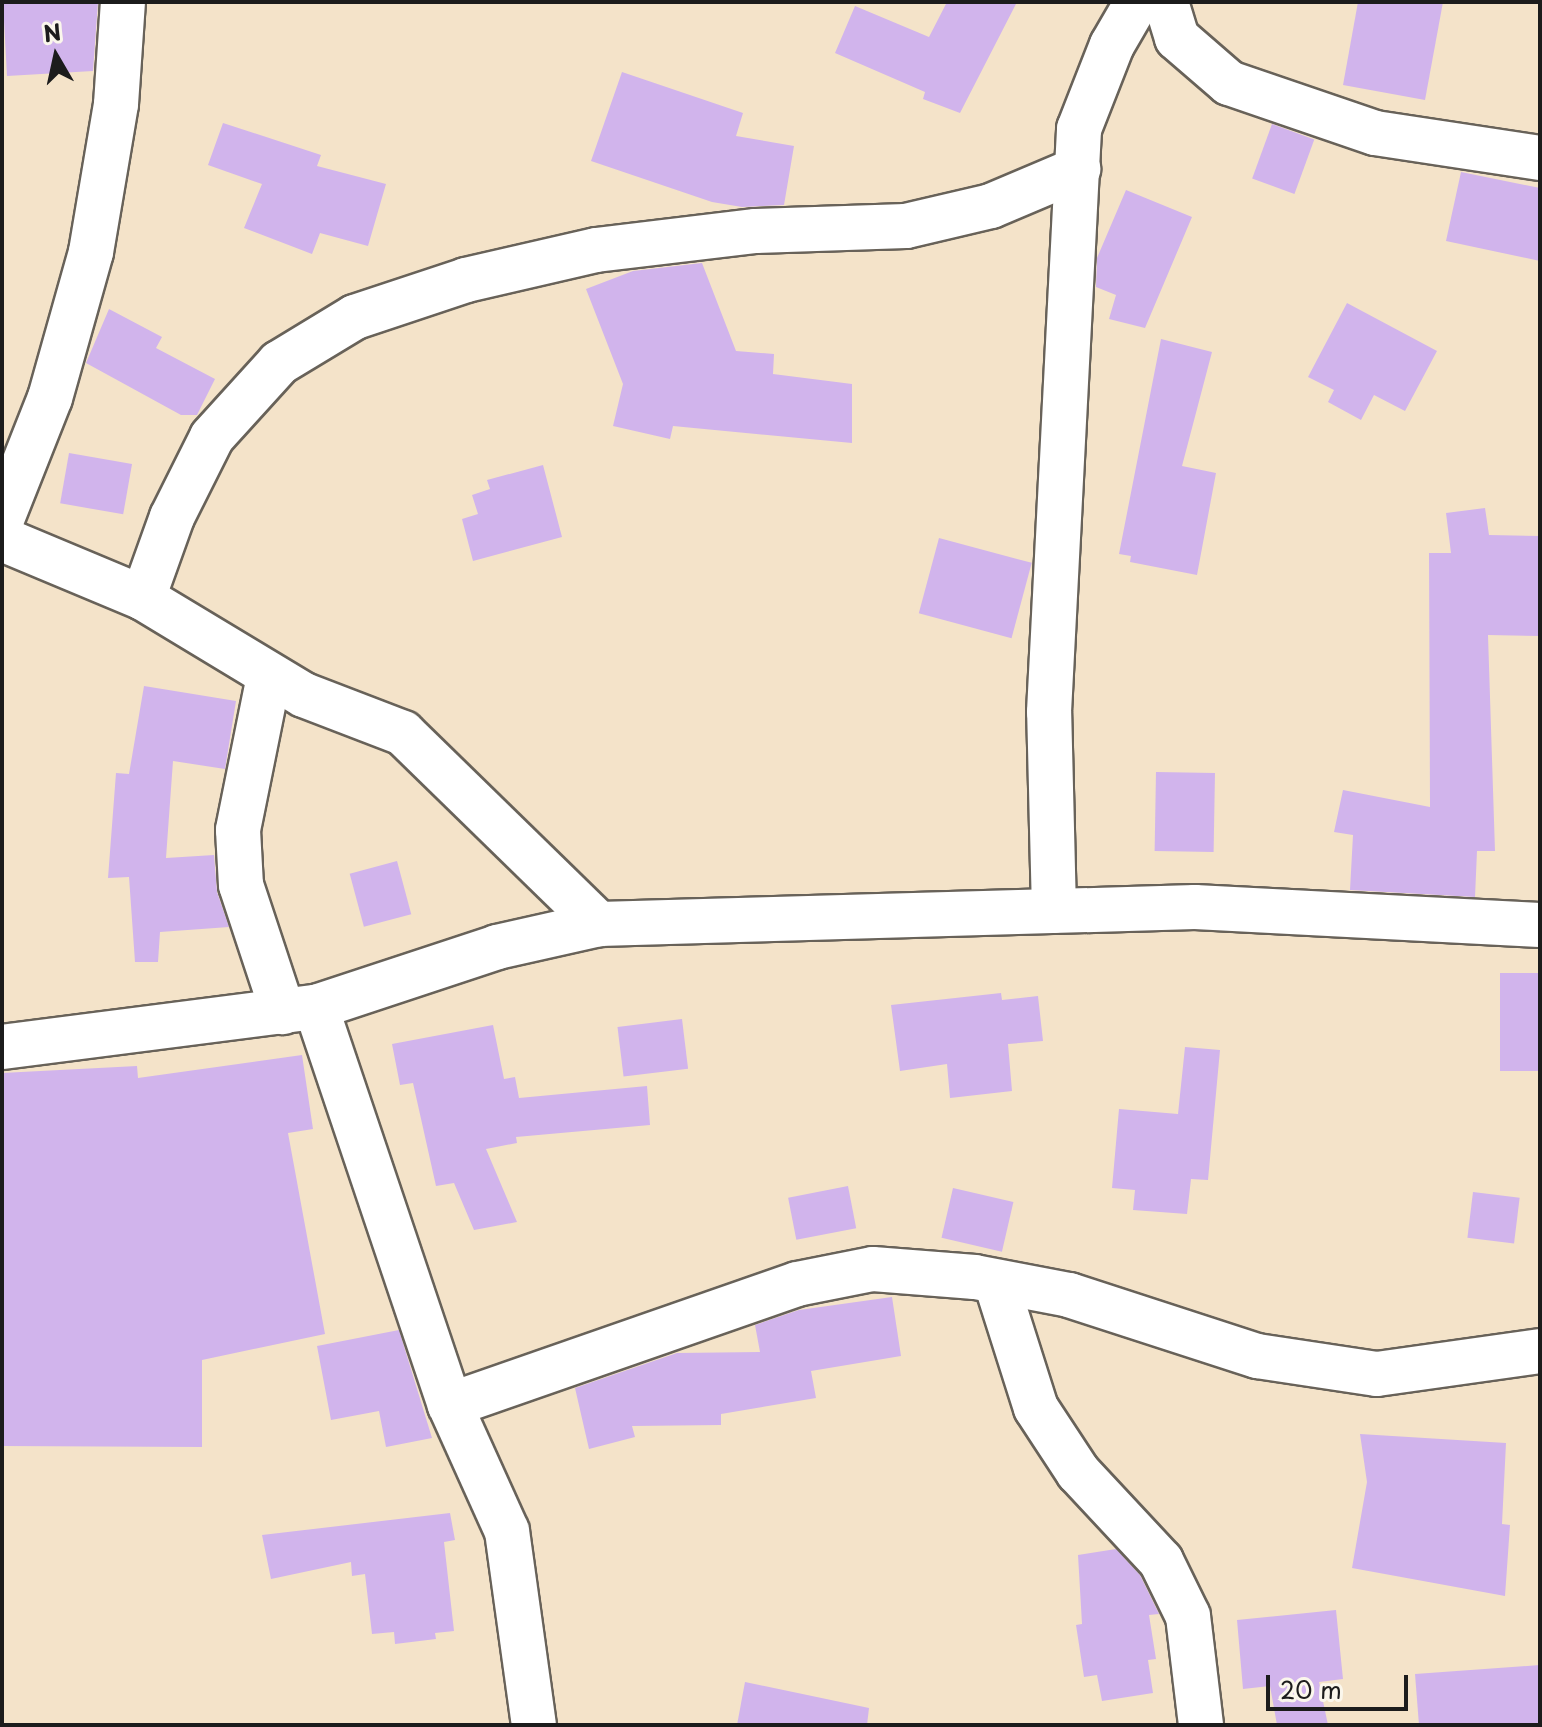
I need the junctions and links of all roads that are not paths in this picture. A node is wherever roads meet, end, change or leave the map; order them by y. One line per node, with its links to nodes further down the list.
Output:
1 (123, 2): 6 (street)
2 (1137, 2): 5 (street)
3 (1166, 2): 4 (street)
4 (1540, 158)
5 (1078, 169): 8 (street); 10 (street)
6 (2, 519)
7 (2, 539): 8 (street)
8 (143, 598): 9 (street)
9 (269, 676): 11 (street); 13 (street)
10 (1054, 911): 11 (street); 12 (street)
11 (599, 924): 13 (street)
12 (1540, 925)
13 (299, 1010): 14 (street); 17 (street)
14 (2, 1047)
15 (996, 1282): 16 (street); 17 (street); 19 (street)
16 (1540, 1351)
17 (450, 1405): 18 (street)
18 (534, 1725)
19 (1201, 1725)

